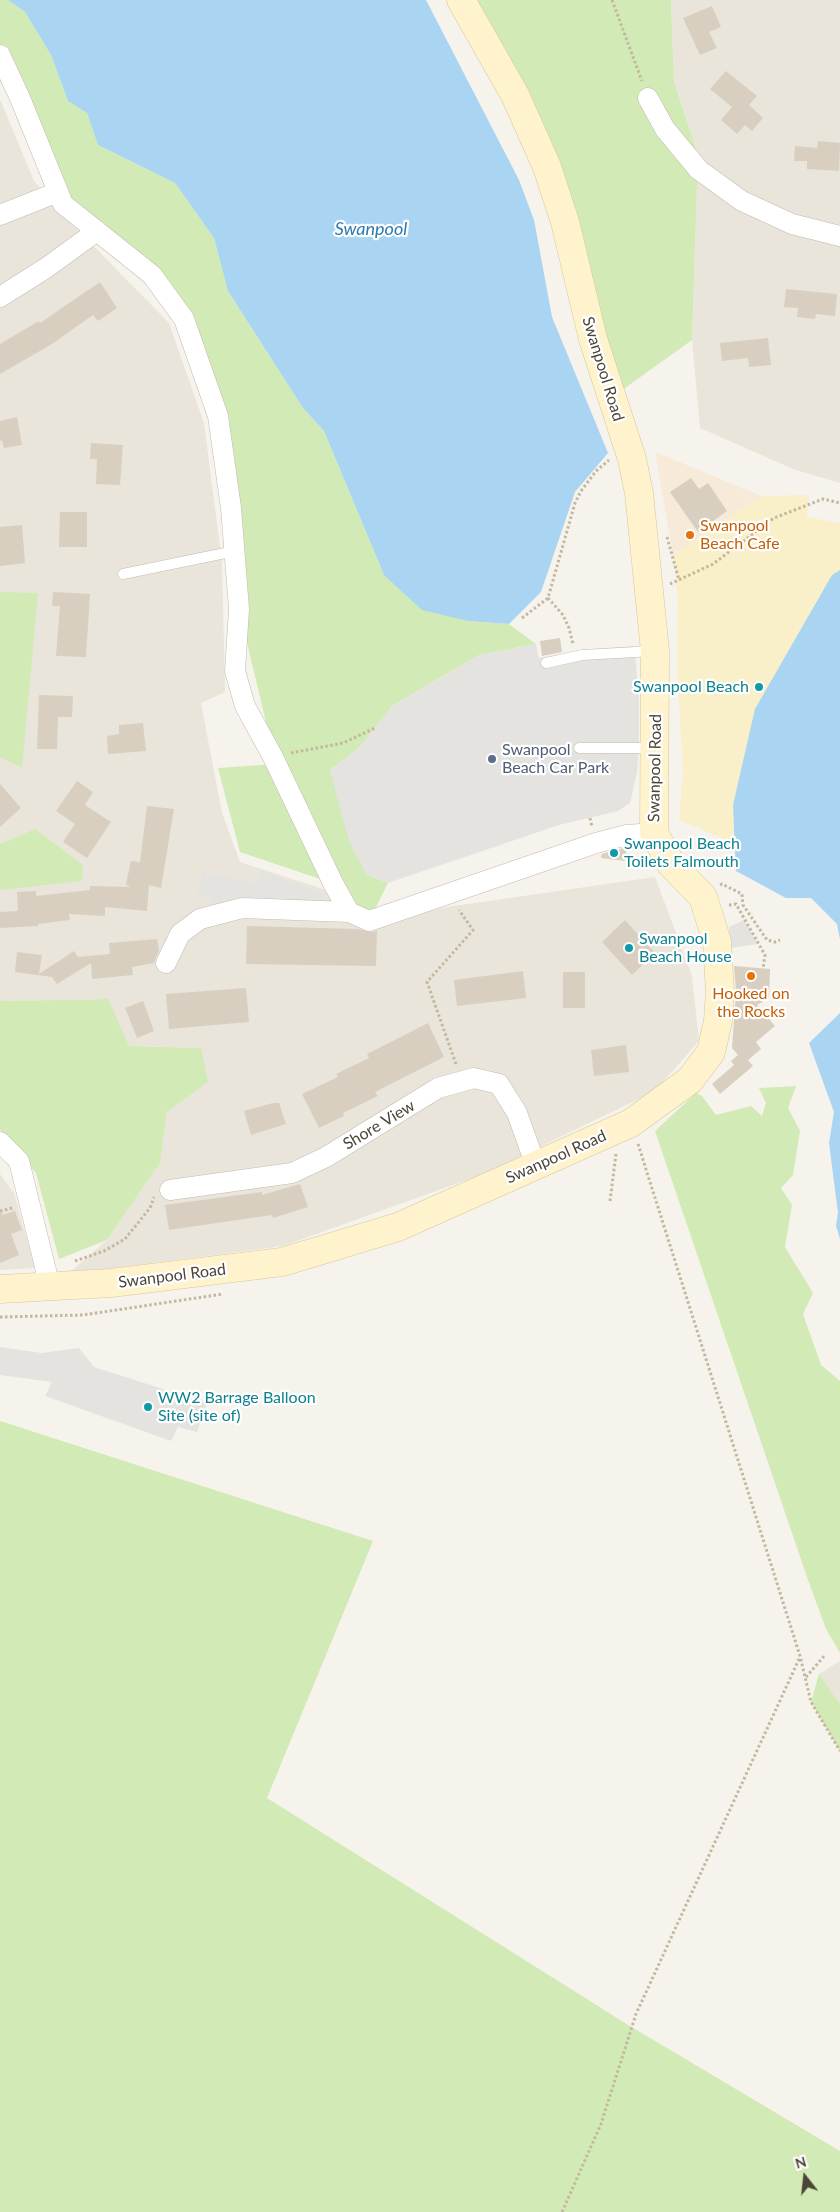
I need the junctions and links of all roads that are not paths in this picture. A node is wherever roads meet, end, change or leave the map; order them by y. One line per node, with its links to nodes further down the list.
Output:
1 (461, 0): 11 (street, Swanpool Road)
2 (0, 55): 4 (street)
3 (648, 98): 7 (street)
4 (58, 192): 5 (street); 6 (street)
5 (0, 215)
6 (97, 231): 8 (street); 9 (street)
7 (840, 236)
8 (0, 297)
9 (235, 551): 10 (lane); 16 (street)
10 (123, 574)
11 (655, 650): 12 (lane); 14 (street, Swanpool Road)
12 (546, 663)
13 (579, 748): 14 (lane)
14 (655, 748): 15 (street, Swanpool Road)
15 (654, 832): 16 (street); 19 (street, Swanpool Road)
16 (349, 912): 17 (street)
17 (166, 962)
18 (0, 1142): 21 (street)
19 (536, 1166): 20 (street, Shore View); 21 (street, Swanpool Road)
20 (162, 1194)
21 (50, 1287): 22 (street, Swanpool Road)
22 (0, 1289)

